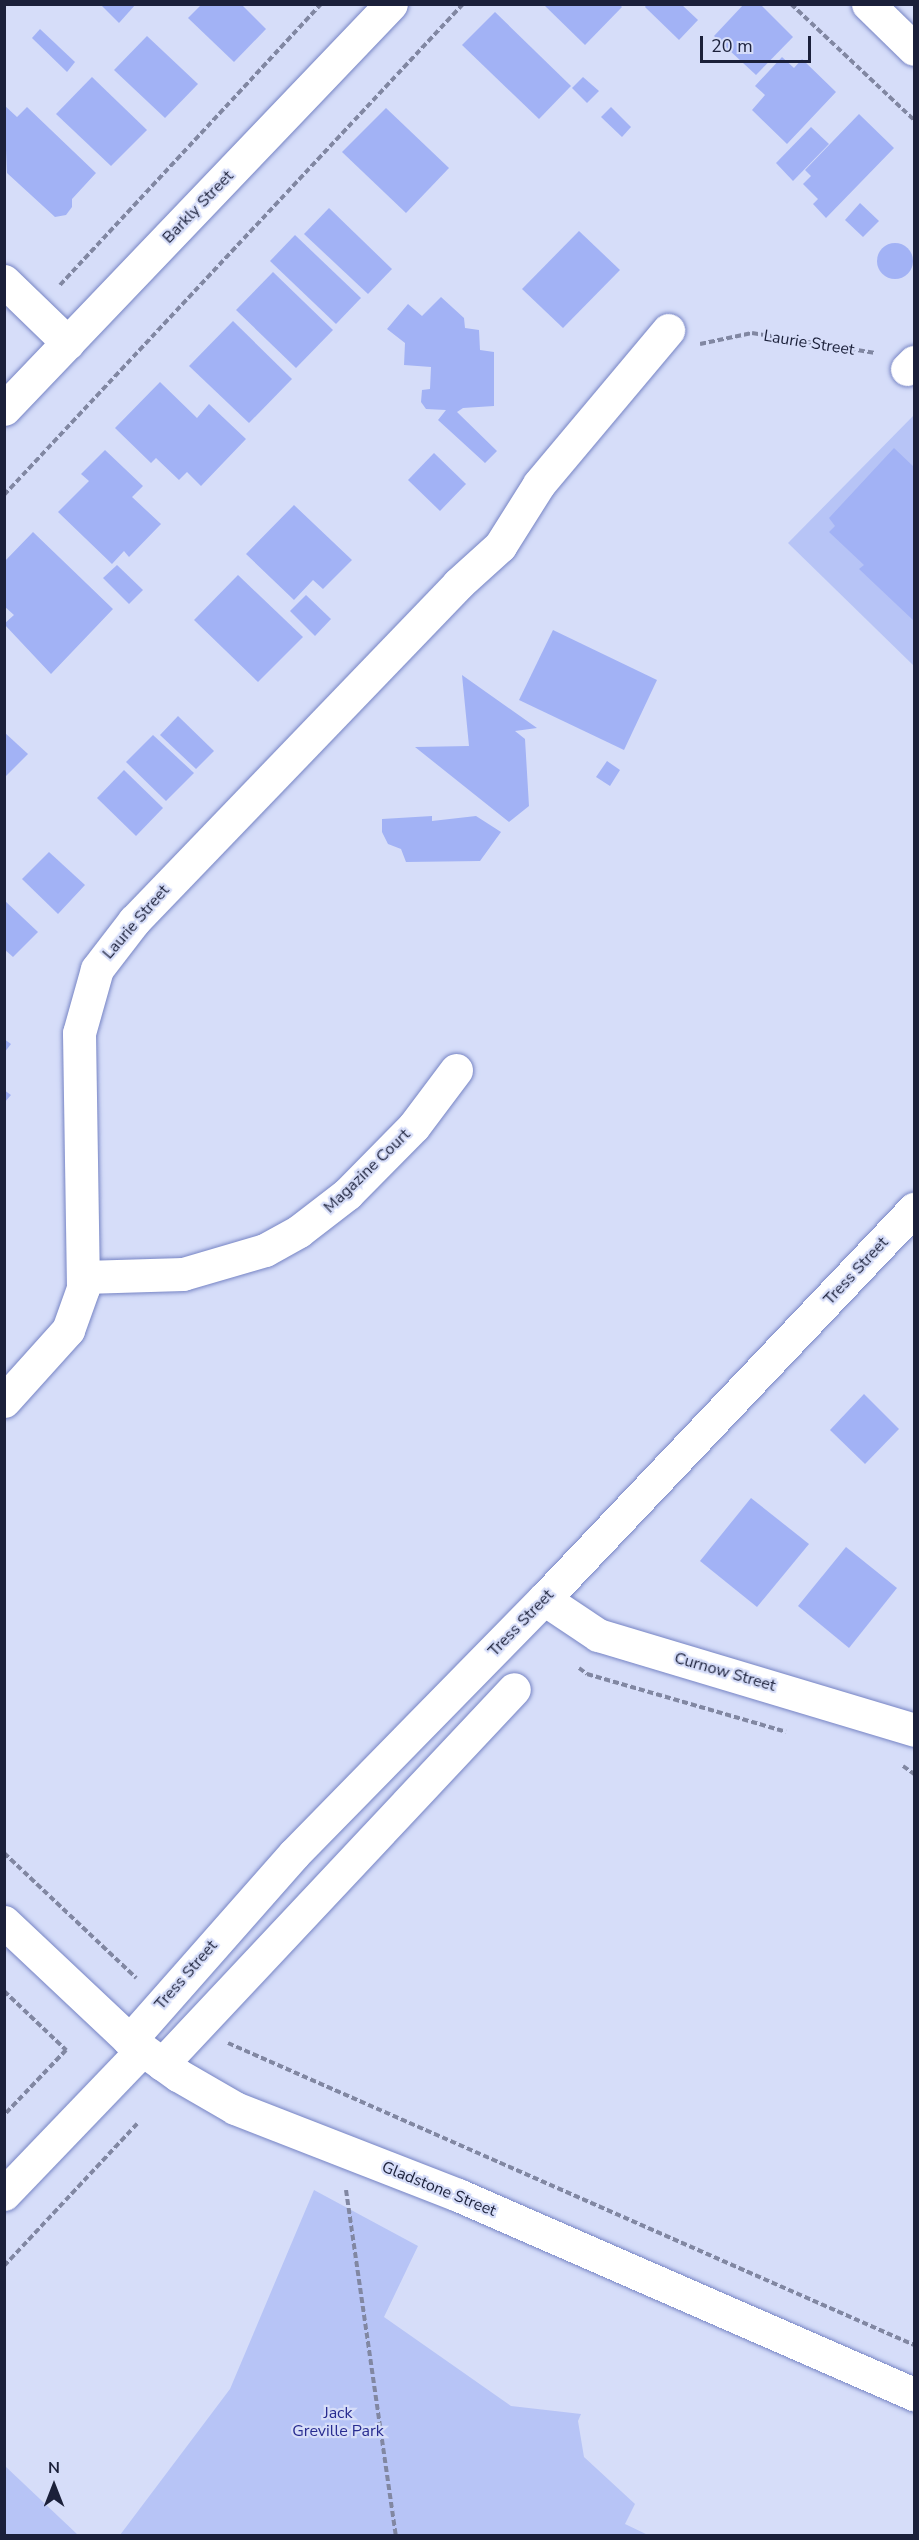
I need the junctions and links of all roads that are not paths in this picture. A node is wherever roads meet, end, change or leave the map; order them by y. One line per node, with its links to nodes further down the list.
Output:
1 (391, 4): 6 (street, Barkly Street)
2 (868, 4): 3 (street)
3 (915, 49)
4 (4, 280): 6 (street)
5 (680, 338): 10 (street, Laurie Street)
6 (68, 343): 7 (street, Barkly Street)
7 (4, 409)
8 (456, 1070): 10 (street, Magazine Court)
9 (915, 1209): 12 (street, Tress Street)
10 (84, 1277): 11 (street, Laurie Street)
11 (4, 1401)
12 (544, 1599): 14 (street, Curnow Street); 16 (street, Tress Street)
13 (514, 1689): 16 (street, Tress Street)
14 (915, 1730)
15 (4, 1922): 16 (street, Gladstone Street)
16 (144, 2051): 17 (street, Tress Street); 18 (street, Gladstone Street)
17 (4, 2194)
18 (915, 2394)

